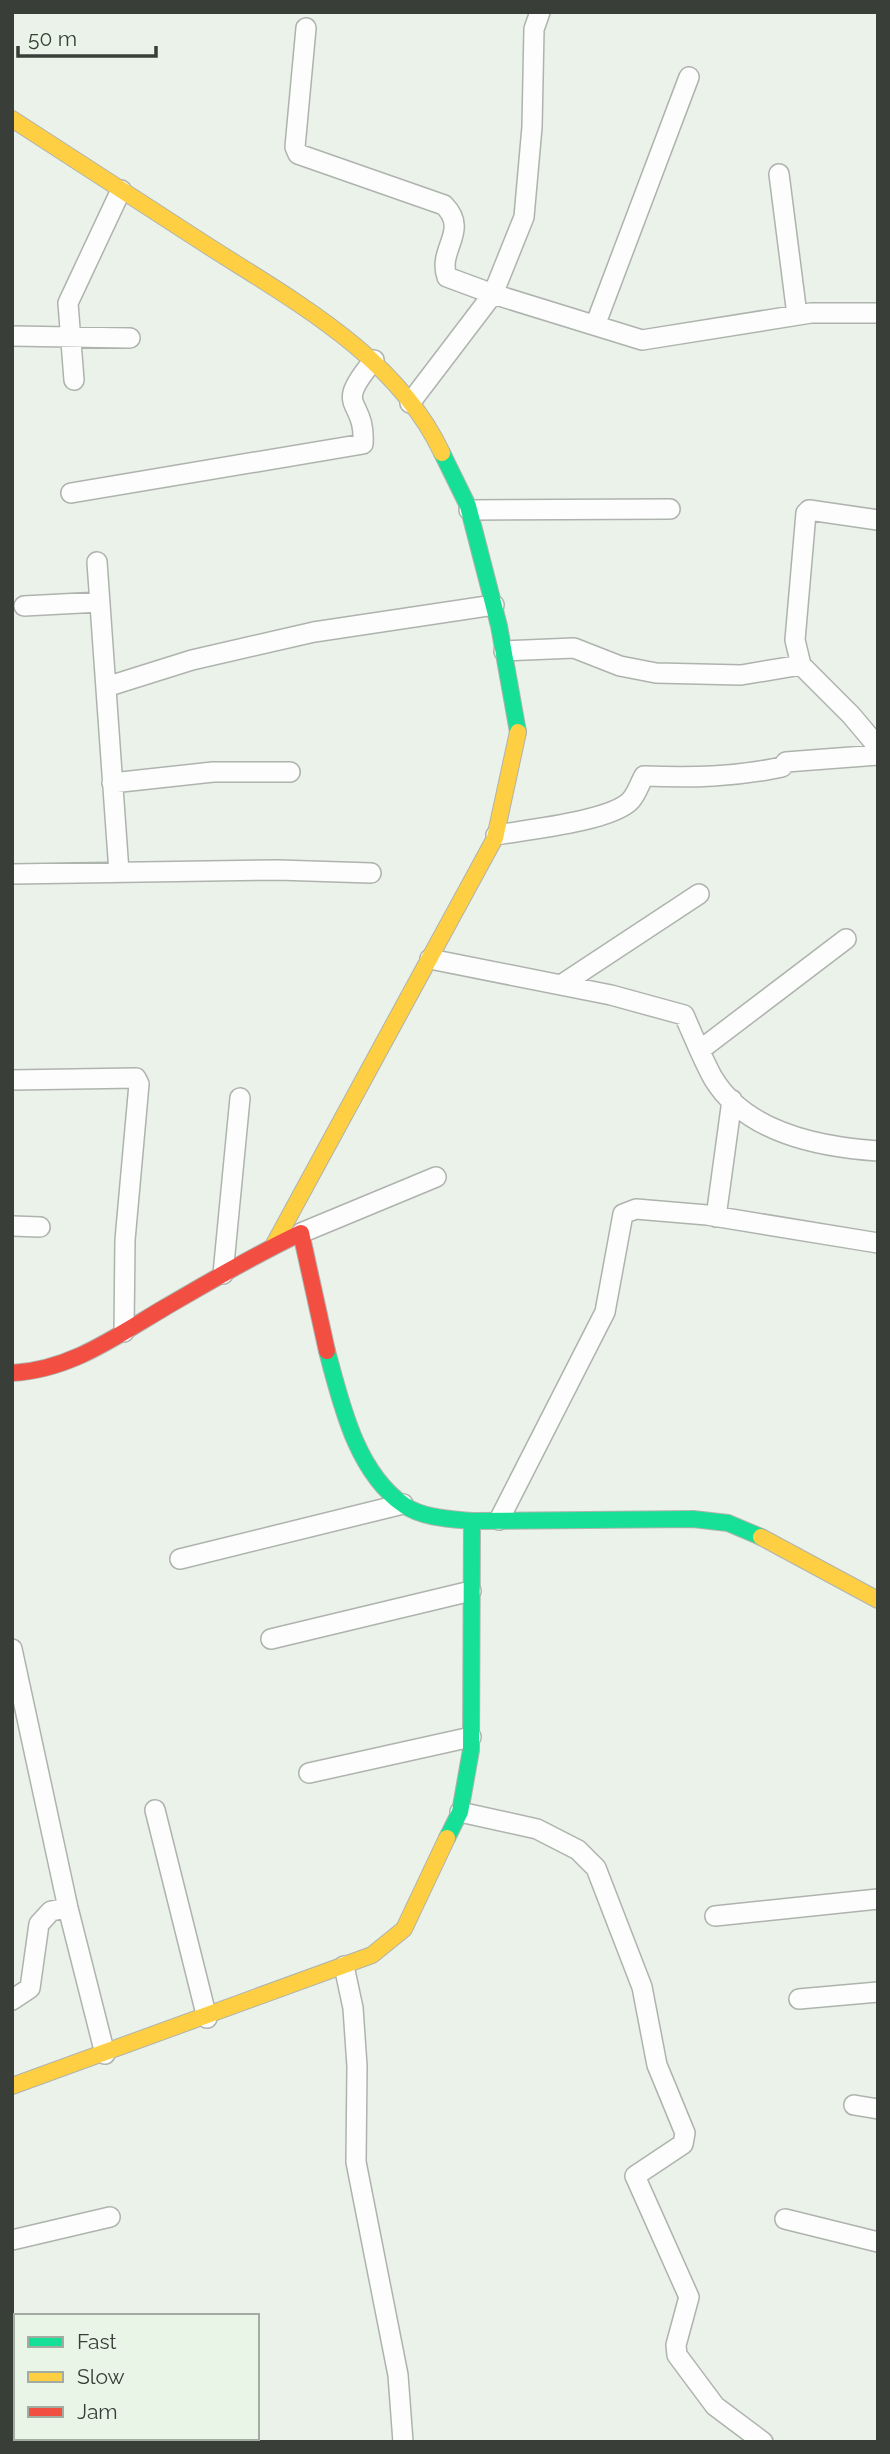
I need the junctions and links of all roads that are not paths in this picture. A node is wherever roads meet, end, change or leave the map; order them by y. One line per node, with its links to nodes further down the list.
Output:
1 (540, 12): 7 (street)
2 (306, 28): 7 (street)
3 (689, 77): 10 (street)
4 (12, 119): 6 (street)
5 (779, 174): 9 (street)
6 (121, 190): 12 (street); 14 (street)
7 (492, 294): 10 (street); 16 (street)
8 (878, 313): 9 (street)
9 (797, 315): 10 (street)
10 (596, 323)
11 (12, 336): 12 (street)
12 (71, 338): 13 (street); 15 (street)
13 (130, 338)
14 (374, 360): 16 (street); 17 (street)
15 (74, 380)
16 (410, 403): 19 (street)
17 (71, 493)
18 (670, 509): 19 (street)
19 (469, 510): 23 (street)
20 (878, 520): 26 (street)
21 (97, 562): 22 (street)
22 (100, 602): 24 (street); 27 (street)
23 (494, 605): 25 (street); 27 (street)
24 (24, 606)
25 (504, 651): 26 (street); 32 (street)
26 (801, 665): 28 (street)
27 (106, 687): 31 (street)
28 (878, 747)
29 (878, 755): 32 (street)
30 (290, 772): 31 (street)
31 (112, 783): 33 (street)
32 (496, 835): 38 (street)
33 (119, 872): 34 (street); 35 (street)
34 (371, 873)
35 (12, 874)
36 (699, 894): 39 (street)
37 (846, 939): 40 (street)
38 (430, 959): 39 (street); 51 (street)
39 (561, 985): 40 (street)
40 (700, 1051): 43 (street)
41 (12, 1080): 53 (street)
42 (240, 1098): 52 (street)
43 (732, 1100): 44 (street); 46 (street)
44 (878, 1151)
45 (436, 1177): 49 (street)
46 (716, 1217): 50 (street); 57 (street)
47 (12, 1226): 48 (street)
48 (40, 1227)
49 (301, 1233): 51 (street); 55 (street)
50 (878, 1243)
51 (273, 1246): 52 (street)
52 (223, 1274): 53 (street)
53 (124, 1332): 54 (street)
54 (12, 1373)
55 (403, 1504): 56 (street); 58 (street)
56 (472, 1521): 57 (street); 59 (street)
57 (499, 1521): 60 (street)
58 (180, 1559)
59 (471, 1591): 61 (street); 63 (street)
60 (878, 1600)
61 (271, 1639)
62 (13, 1659): 68 (street)
63 (471, 1737): 64 (street); 66 (street)
64 (310, 1773)
65 (155, 1810): 74 (street)
66 (460, 1812): 70 (street); 84 (street)
67 (878, 1899): 69 (street)
68 (68, 1908): 72 (street); 75 (street)
69 (715, 1916)
70 (344, 1966): 74 (street); 83 (street)
71 (878, 1992): 73 (street)
72 (12, 2000)
73 (799, 2000)
74 (207, 2018): 75 (street)
75 (105, 2054): 76 (street)
76 (12, 2086)
77 (854, 2105): 78 (street)
78 (878, 2109)
79 (110, 2217): 81 (street)
80 (785, 2219): 82 (street)
81 (12, 2240)
82 (878, 2242)
83 (403, 2442)
84 (763, 2442)

